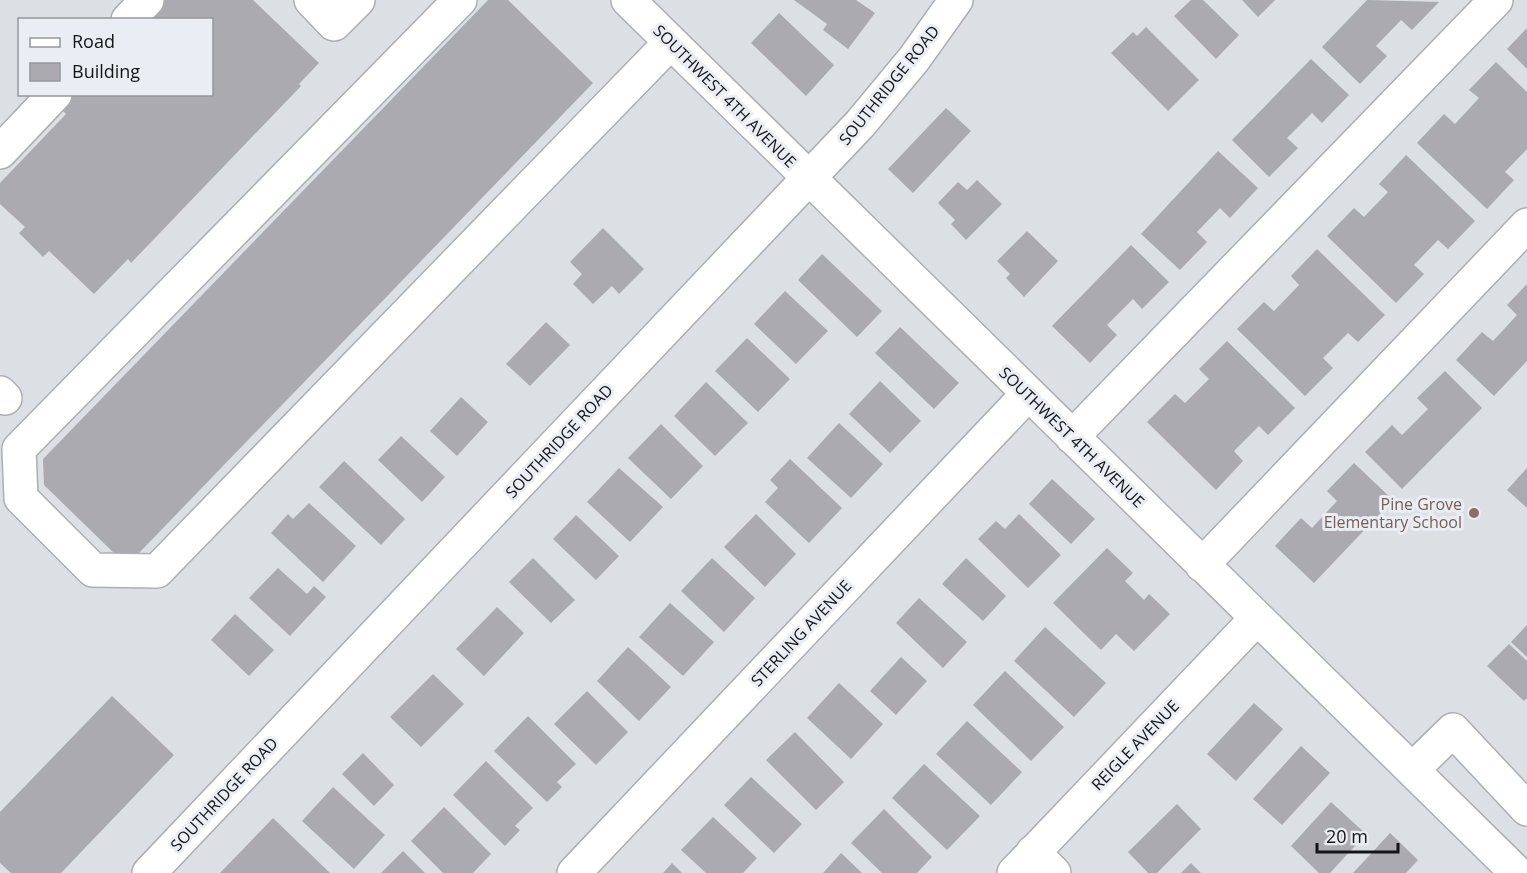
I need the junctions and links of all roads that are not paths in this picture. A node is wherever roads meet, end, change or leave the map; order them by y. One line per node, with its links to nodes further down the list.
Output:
1 (147, 0): 8 (street)
2 (311, 0): 3 (street)
3 (358, 0)
4 (460, 0): 9 (street)
5 (628, 0): 9 (street, SOUTHWEST 4TH AVENUE)
6 (956, 0): 12 (street, SOUTHRIDGE ROAD)
7 (1496, 0): 15 (street)
8 (130, 18)
9 (671, 42): 12 (street, SOUTHWEST 4TH AVENUE)
10 (54, 96): 11 (street)
11 (0, 152)
12 (808, 178): 14 (street, SOUTHWEST 4TH AVENUE); 21 (street, SOUTHRIDGE ROAD)
13 (1527, 225): 16 (street)
14 (1028, 394): 15 (street, SOUTHWEST 4TH AVENUE); 22 (street, STERLING AVENUE)
15 (1072, 437): 16 (street, SOUTHWEST 4TH AVENUE)
16 (1202, 565): 17 (street, SOUTHWEST 4TH AVENUE)
17 (1257, 618): 18 (street, SOUTHWEST 4TH AVENUE); 20 (street, REIGLE AVENUE)
18 (1412, 770): 19 (street); 23 (street, SOUTHWEST 4TH AVENUE)
19 (1527, 809)
20 (1034, 866)
21 (149, 873)
22 (574, 873)
23 (1517, 873)

